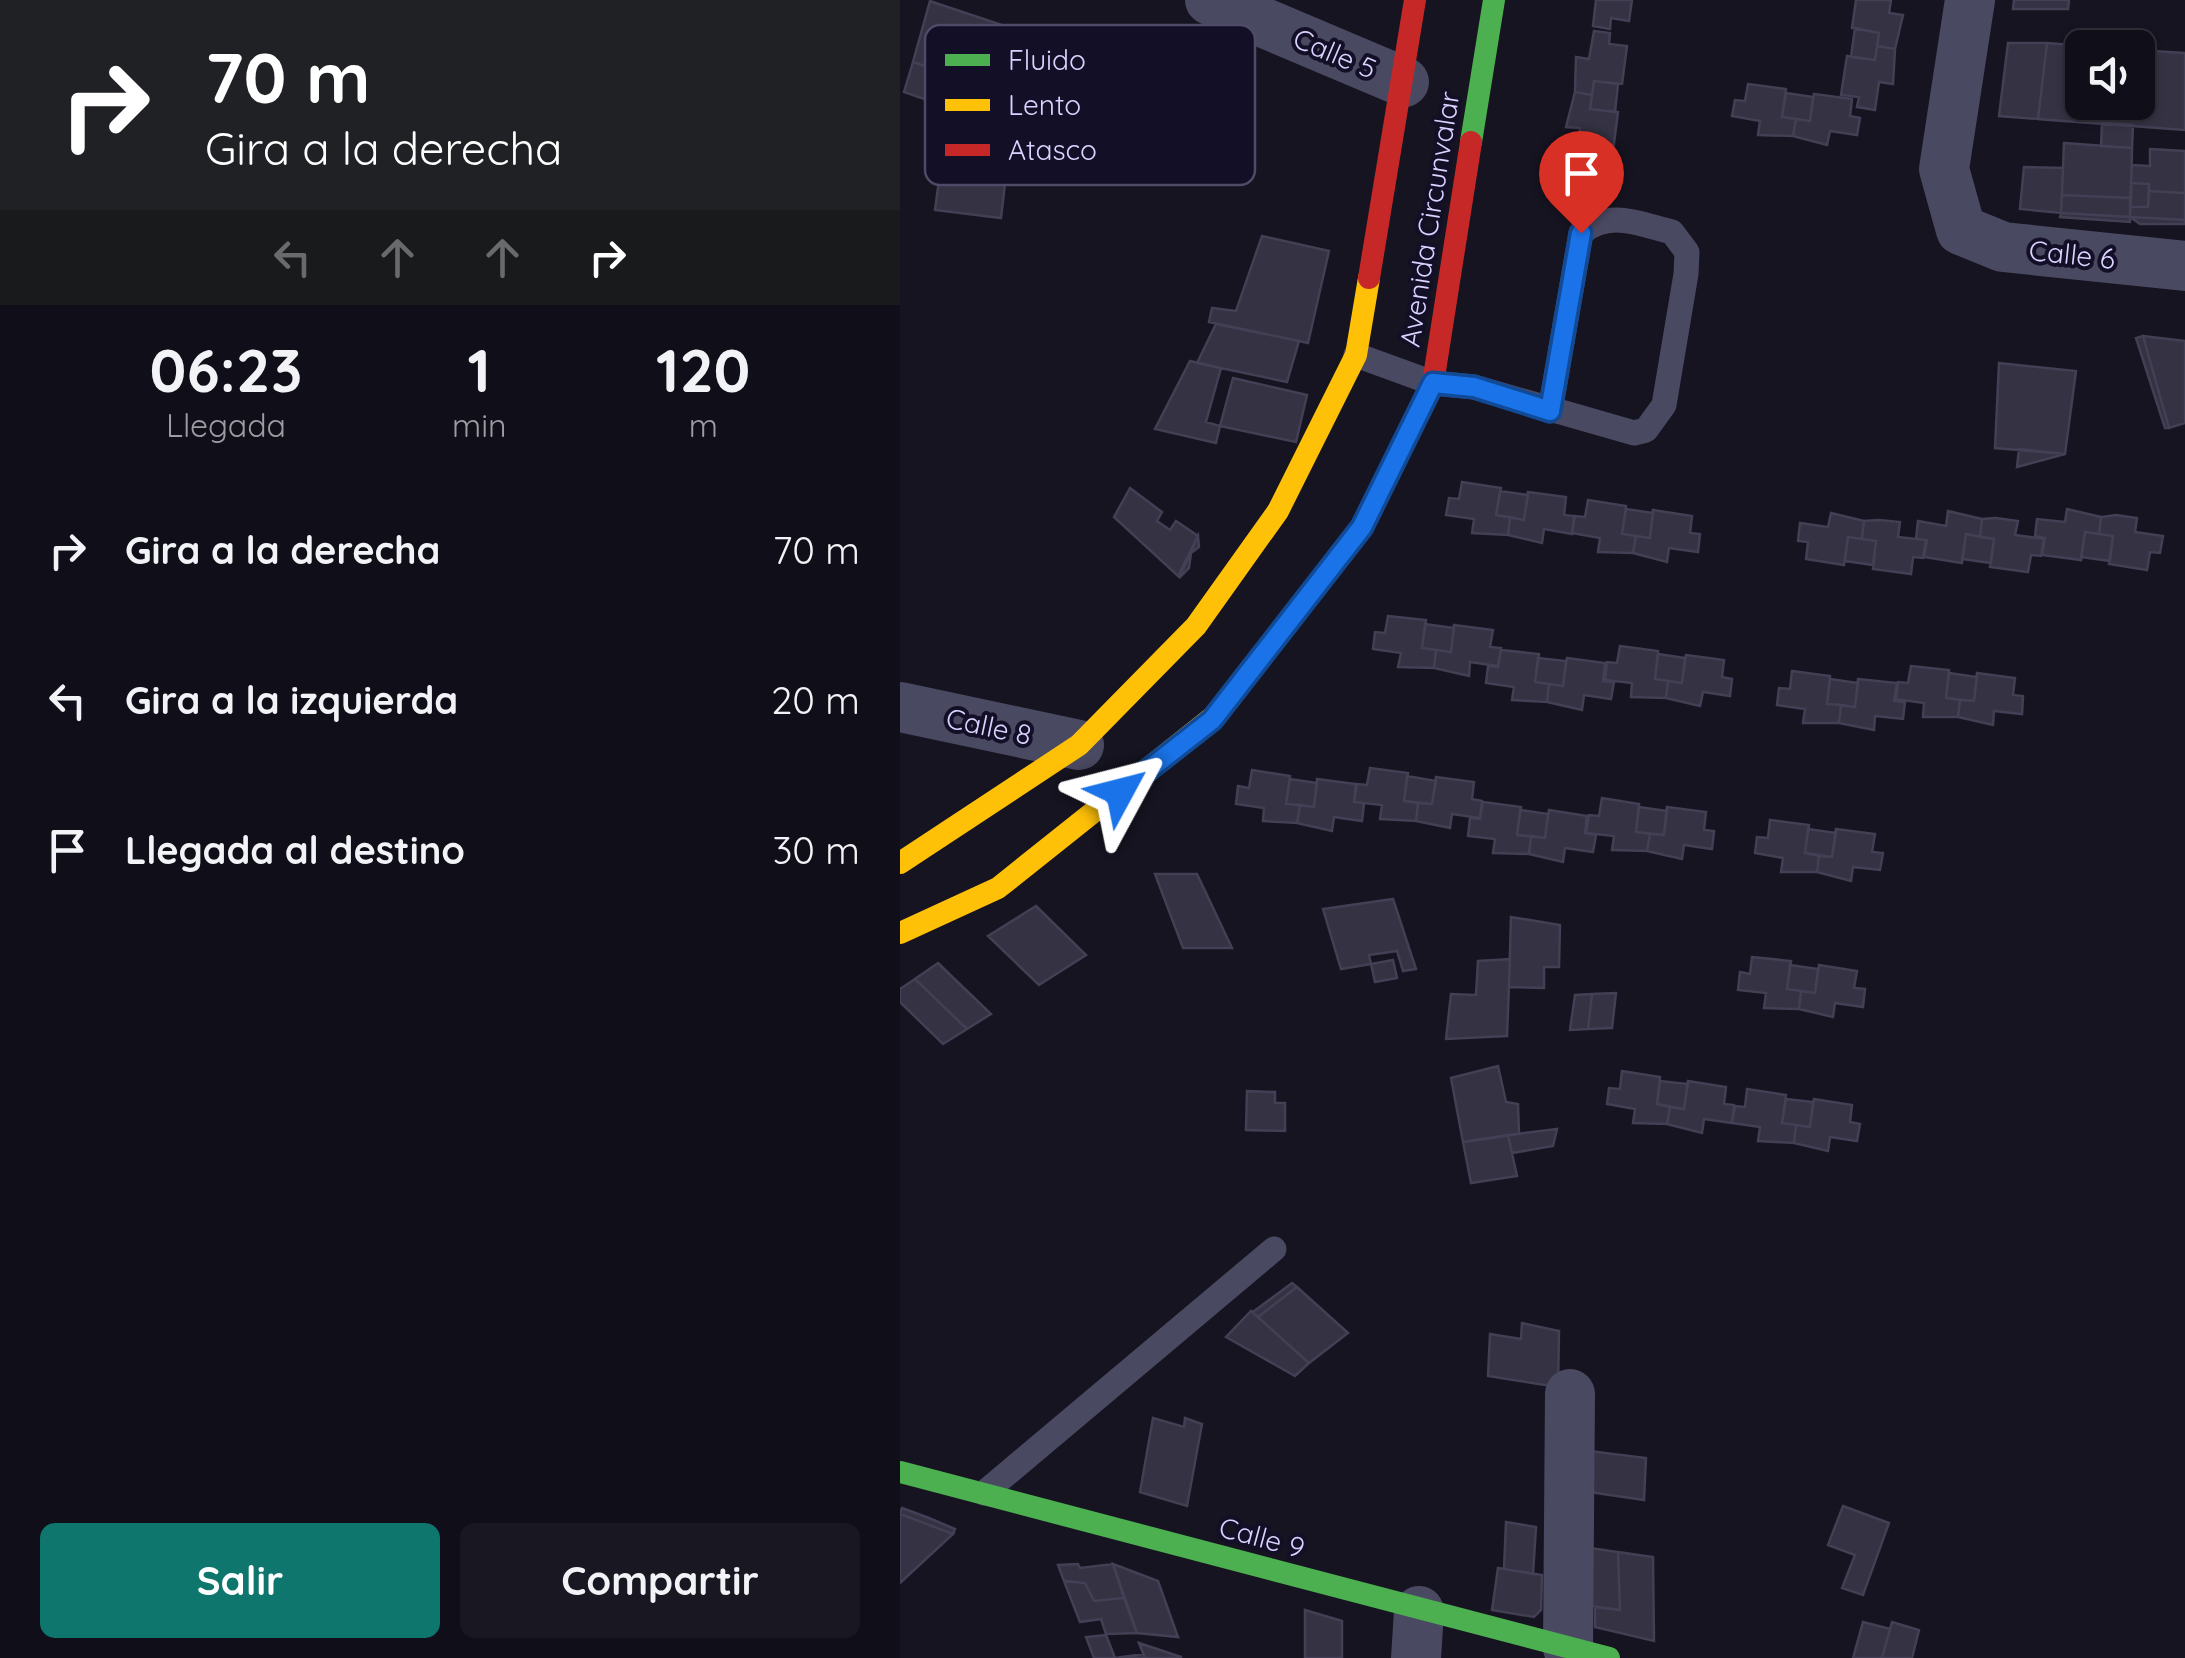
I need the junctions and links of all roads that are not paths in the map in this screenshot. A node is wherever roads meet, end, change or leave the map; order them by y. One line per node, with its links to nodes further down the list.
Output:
1 (1210, 0): 5 (street, Calle 5)
2 (1415, 0): 5 (main road, Avenida Circunvalar)
3 (1494, 0): 8 (main road, Avenida Circunvalar)
4 (1970, 0): 6 (street, Calle 6)
5 (1404, 82): 7 (main road, Avenida Circunvalar)
6 (2185, 266)
7 (1356, 355): 8 (lane); 11 (main road, Avenida Circunvalar)
8 (1433, 383): 9 (lane); 13 (main road, Avenida Circunvalar)
9 (1550, 411): 9 (lane)
10 (900, 706): 11 (street, Calle 8)
11 (1078, 745): 12 (main road, Avenida Circunvalar)
12 (900, 863)
13 (900, 933)
14 (1274, 1249): 17 (lane)
15 (1570, 1394): 19 (street)
16 (900, 1472): 17 (main road, Calle 9)
17 (984, 1492): 18 (main road, Calle 9)
18 (1418, 1634): 19 (main road, Calle 9)
19 (1588, 1653)

